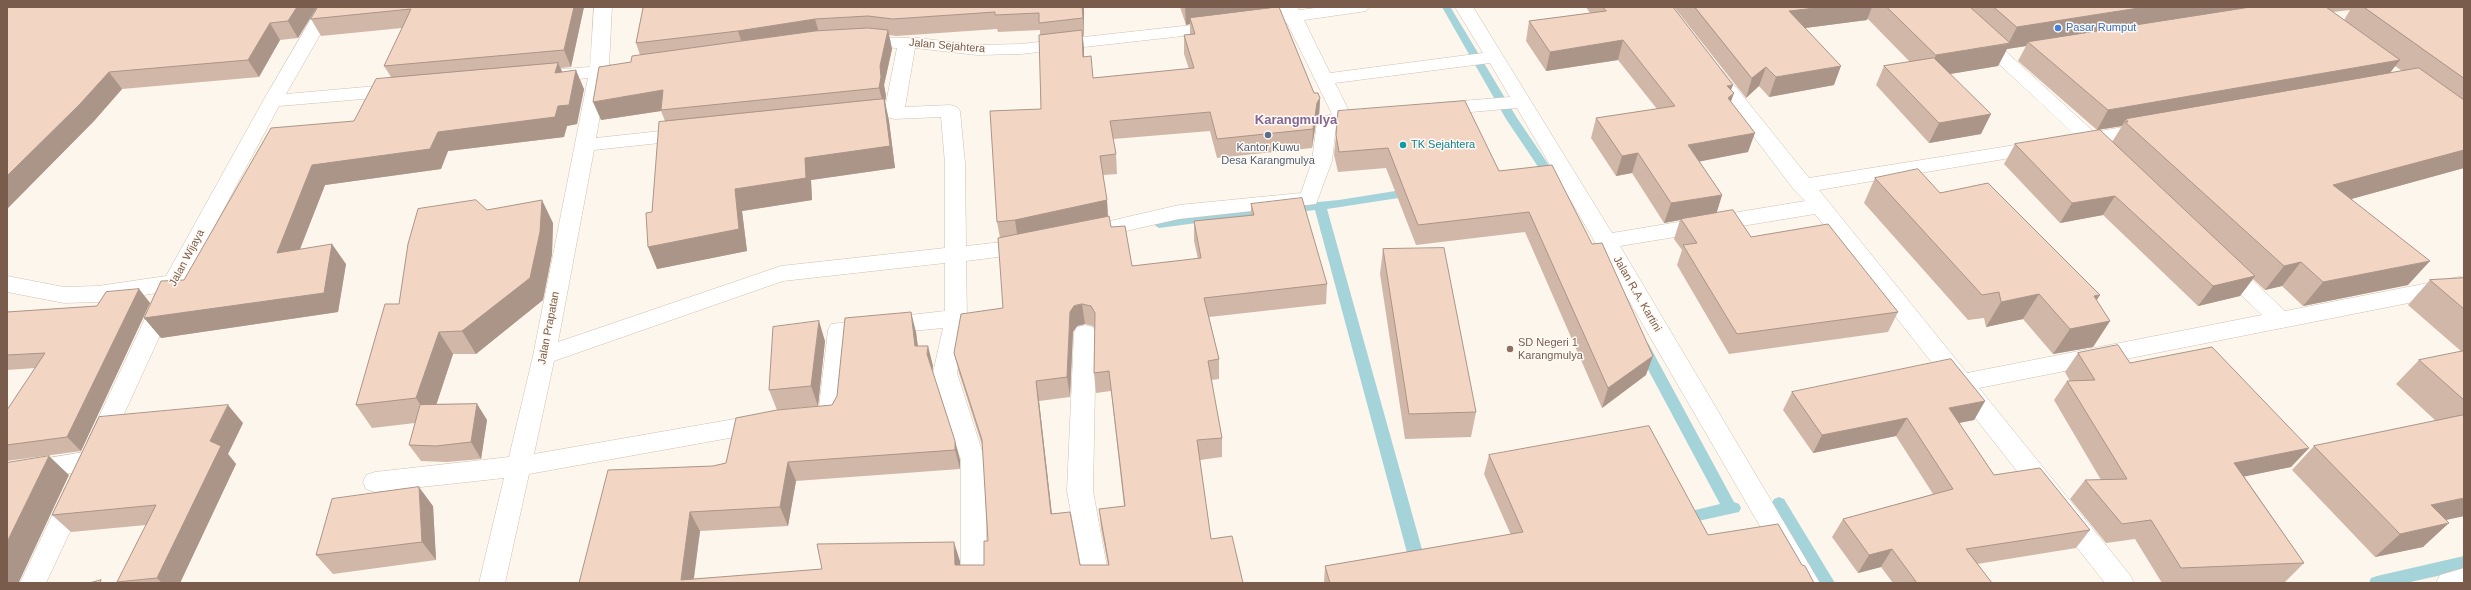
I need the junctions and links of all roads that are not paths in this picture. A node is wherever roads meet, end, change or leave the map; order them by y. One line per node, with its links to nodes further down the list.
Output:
1 (327, 7): 18 (street, Jalan Wijaya)
2 (603, 7): 14 (street)
3 (1360, 7): 6 (street, Jalan Sejahtera)
4 (1464, 7): 11 (street, Jalan R.A. Kartini)
5 (1946, 7): 12 (street)
6 (1291, 12): 8 (street, Jalan Sejahtera); 16 (street)
7 (842, 42): 8 (street, Jalan Sejahtera)
8 (907, 42): 32 (street)
9 (2023, 53): 12 (street)
10 (1701, 56): 28 (street)
11 (1493, 57): 16 (street); 19 (street, Jalan R.A. Kartini)
12 (2000, 57): 25 (street)
13 (629, 68): 14 (street)
14 (599, 72): 15 (street); 26 (street, Jalan Prapatan)
15 (529, 78)
16 (1325, 79): 22 (street)
17 (420, 88): 18 (street)
18 (272, 101): 34 (street, Jalan Wijaya)
19 (1521, 102): 20 (street); 30 (street, Jalan R.A. Kartini)
20 (1422, 110)
21 (1374, 114): 22 (street)
22 (1344, 117): 32 (street)
23 (2167, 125): 25 (street)
24 (704, 133): 26 (street)
25 (2090, 139): 27 (street); 28 (street)
26 (585, 145): 39 (street, Jalan Prapatan)
27 (2113, 160)
28 (1802, 186): 29 (street)
29 (1819, 206): 30 (street); 40 (street)
30 (1606, 241): 50 (street, Jalan R.A. Kartini)
31 (2209, 252): 37 (street)
32 (955, 256): 36 (street); 39 (street)
33 (7, 284): 34 (street)
34 (173, 284): 41 (street, Jalan Wijaya)
35 (2464, 284): 37 (street)
36 (956, 318): 42 (street); 48 (street)
37 (2282, 321): 40 (street)
38 (1085, 333): 49 (street)
39 (544, 356): 42 (street, Jalan Prapatan)
40 (1961, 383): 51 (street)
41 (90, 461): 43 (street); 46 (street, Jalan Wijaya)
42 (520, 466): 44 (street); 47 (street, Jalan Prapatan)
43 (7, 475)
44 (375, 482)
45 (2464, 579): 52 (street)
46 (33, 583)
47 (492, 583)
48 (974, 583)
49 (1097, 583)
50 (1807, 583)
51 (2120, 583)
52 (2449, 583)

